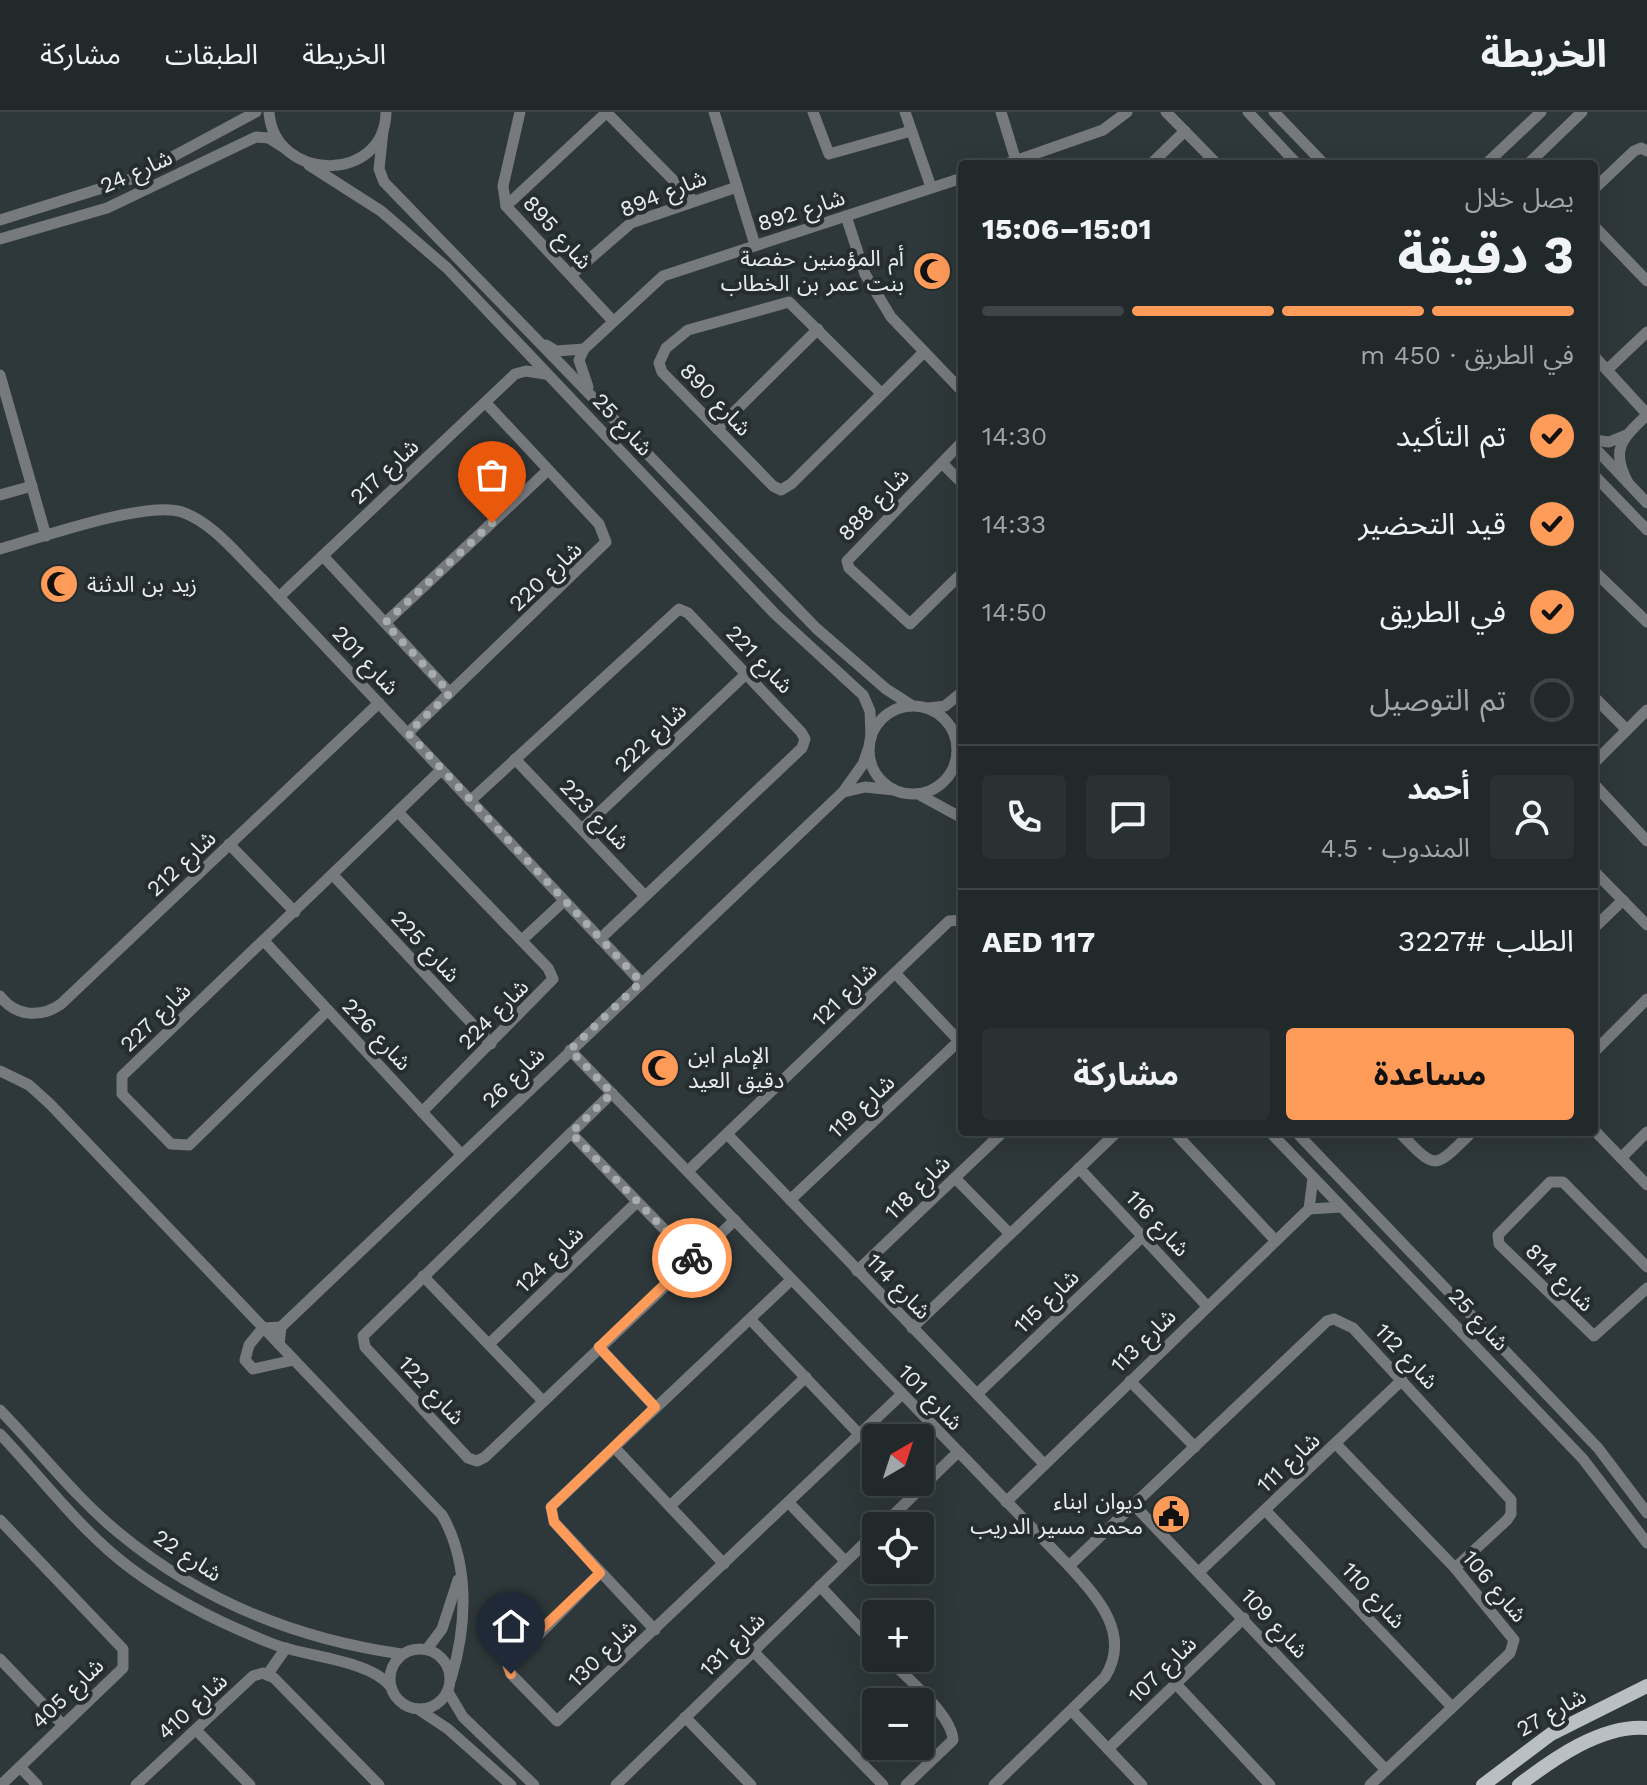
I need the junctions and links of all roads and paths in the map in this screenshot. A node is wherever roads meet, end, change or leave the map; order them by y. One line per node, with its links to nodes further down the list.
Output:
1 (256, 112): 35 (street, شارع 24)
2 (269, 112): 19 (street)
3 (520, 112): 36 (street, شارع 895)
4 (714, 112): 32 (street)
5 (813, 112): 17 (street)
6 (905, 112): 17 (street)
7 (1001, 112): 21 (street)
8 (1127, 112): 22 (street)
9 (1166, 112): 18 (street)
10 (1248, 112): 25 (street)
11 (1274, 112): 26 (street)
12 (1541, 112): 27 (street)
13 (1582, 112): 28 (street)
14 (607, 113): 34 (street); 36 (street)
15 (387, 114): 16 (street, شارع 25)
16 (383, 131): 29 (street); 48 (street, شارع 25)
17 (911, 131): 33 (street)
18 (1185, 131): 23 (street); 24 (street)
19 (283, 147): 29 (street, شارع 25); 39 (street, شارع 24)
20 (1647, 151): 31 (street)
21 (1010, 160)
22 (1019, 160)
23 (1155, 160)
24 (1213, 160)
25 (1293, 160)
26 (1320, 160)
27 (1490, 160)
28 (1532, 160)
29 (309, 165): 49 (street, شارع 25)
30 (958, 179): 33 (street, شارع 892)
31 (1598, 185)
32 (737, 187): 34 (street, شارع 894); 42 (street)
33 (931, 187): 37 (street, شارع 892)
34 (693, 200): 43 (street, شارع 894)
35 (49, 206): 38 (street, شارع 24); 39 (street)
36 (506, 206): 43 (street, شارع 895)
37 (846, 216): 42 (street, شارع 892); 51 (street)
38 (0, 220)
39 (54, 224): 41 (street, شارع 24)
40 (1598, 230): 44 (street)
41 (0, 239)
42 (755, 245): 45 (street, شارع 892)
43 (571, 275): 45 (street, شارع 895)
44 (1647, 281)
45 (612, 320): 50 (street, شارع 892)
46 (818, 329): 59 (street, شارع 890); 63 (street); 63 (street, شارع 890)
47 (1647, 332): 53 (street)
48 (537, 339): 50 (street); 60 (street, شارع 25)
49 (516, 342): 54 (street); 56 (street, شارع 25)
50 (584, 349): 60 (street)
51 (924, 352): 57 (street); 59 (street, شارع 890)
52 (1598, 360): 53 (street)
53 (1607, 370): 62 (street)
54 (515, 374): 56 (street); 61 (street, شارع 217)
55 (0, 375): 58 (street)
56 (547, 375): 60 (street); 76 (street, شارع 25)
57 (958, 387)
58 (3, 393): 73 (street)
59 (881, 393): 63 (street, شارع 890)
60 (596, 399): 82 (street, شارع 25)
61 (486, 403): 69 (street, شارع 220); 80 (street, شارع 217)
62 (1647, 414): 64 (street)
63 (717, 429)
64 (1626, 435): 65 (street); 72 (street)
65 (1598, 441)
66 (958, 446): 68 (street, شارع 888)
67 (1598, 451): 72 (street)
68 (942, 463): 70 (street, شارع 888); 83 (street, شارع 888)
69 (548, 470): 86 (street); 88 (street, شارع 220)
70 (958, 479)
71 (1598, 479): 77 (street)
72 (1628, 483): 75 (street)
73 (32, 486): 74 (street); 78 (street)
74 (0, 495)
75 (1647, 503)
76 (685, 520): 82 (street); 97 (street, شارع 25)
77 (1647, 530)
78 (46, 536): 79 (street, شارع 201); 84 (street, شارع 201)
79 (0, 549)
80 (323, 556): 84 (street, شارع 217); 86 (street)
81 (1598, 575): 85 (street)
82 (765, 576): 92 (street, شارع 25)
83 (958, 577)
84 (279, 597): 91 (street, شارع 201)
85 (1647, 622)
86 (385, 623): 88 (street)
87 (746, 674): 100 (street, شارع 221); 110 (street, شارع 222); 115 (street, شارع 221)
88 (450, 693): 96 (street, شارع 220)
89 (958, 695): 93 (street)
90 (1598, 701): 95 (street)
91 (379, 703): 96 (street, شارع 201); 112 (street, شارع 212)
92 (911, 705): 93 (street); 97 (street)
93 (929, 708): 98 (street)
94 (1647, 710): 95 (street)
95 (1627, 730): 101 (street)
96 (408, 733): 102 (street, شارع 201)
97 (870, 743): 104 (street); 105 (street, شارع 26)
98 (958, 748)
99 (958, 754): 106 (street)
100 (515, 759): 107 (street, شارع 221); 110 (street, شارع 223)
101 (1598, 759)
102 (441, 770): 107 (street, شارع 201); 108 (street, شارع 227)
103 (1598, 788): 111 (street)
104 (896, 790): 105 (street); 106 (street)
105 (843, 792): 126 (street, شارع 26)
106 (918, 794): 109 (street)
107 (470, 801): 117 (street, شارع 201)
108 (398, 812): 113 (street, شارع 227); 123 (street, شارع 224)
109 (958, 816)
110 (582, 829): 115 (street, شارع 223)
111 (1647, 840)
112 (229, 844): 118 (street); 127 (street, شارع 212)
113 (333, 875): 118 (street, شارع 227); 132 (street, شارع 225)
114 (1598, 875): 116 (street)
115 (645, 896): 122 (street, شارع 221)
116 (1623, 900): 120 (street); 121 (street)
117 (564, 901): 122 (street, شارع 201); 123 (street)
118 (295, 912): 124 (street, شارع 227)
119 (958, 920): 125 (street, شارع 121)
120 (1598, 924)
121 (1647, 925)
122 (600, 939): 126 (street, شارع 201)
123 (522, 940): 132 (street, شارع 224)
124 (264, 941): 129 (street, شارع 226); 129 (street, شارع 227)
125 (895, 973): 130 (street); 140 (street, شارع 121)
126 (641, 982): 134 (street, شارع 26)
127 (0, 996)
128 (1647, 999): 131 (street)
129 (328, 1010): 137 (street, شارع 226)
130 (958, 1039)
131 (1598, 1043)
132 (491, 1044): 137 (street, شارع 224)
133 (958, 1045): 156 (street, شارع 119)
134 (570, 1050): 136 (street, شارع 101); 149 (street, شارع 26)
135 (0, 1071): 175 (street)
136 (612, 1093): 139 (street, شارع 122); 152 (street, شارع 101)
137 (422, 1112): 149 (street, شارع 226)
138 (1647, 1132): 150 (street)
139 (571, 1133): 157 (street); 169 (street, شارع 122)
140 (727, 1134): 152 (street, شارع 121); 156 (street, شارع 114)
141 (1598, 1134): 150 (street)
142 (999, 1136): 153 (street, شارع 118)
143 (1113, 1136): 151 (street)
144 (1178, 1136): 163 (street)
145 (1274, 1136): 154 (street, شارع 25)
146 (1300, 1136): 164 (street, شارع 25)
147 (1403, 1136): 148 (street)
148 (1468, 1136)
149 (461, 1154): 174 (street, شارع 26)
150 (1621, 1158): 155 (street)
151 (1079, 1168): 161 (street); 162 (street, شارع 116)
152 (688, 1171): 160 (street, شارع 101)
153 (955, 1178): 161 (street); 168 (street, شارع 118)
154 (1313, 1178): 158 (street, شارع 25); 159 (street)
155 (1647, 1185)
156 (790, 1200): 168 (street, شارع 114)
157 (637, 1202): 165 (street); 178 (street, شارع 124)
158 (1342, 1207): 159 (street); 166 (street, شارع 25)
159 (1309, 1209): 163 (street, شارع 113)
160 (735, 1220): 165 (street, شارع 122); 170 (street, شارع 101)
161 (1010, 1234): 176 (street)
162 (1143, 1236): 172 (street, شارع 116); 184 (street, شارع 115)
163 (1276, 1241): 172 (street, شارع 113)
164 (1415, 1255): 166 (street); 204 (street, شارع 25)
165 (693, 1259): 179 (street, شارع 122)
166 (1401, 1267): 206 (street, شارع 25)
167 (1647, 1267): 171 (street, شارع 814)
168 (857, 1271): 176 (street, شارع 114)
169 (423, 1276): 178 (street); 186 (street, شارع 122)
170 (791, 1280): 173 (street); 185 (street, شارع 101)
171 (1647, 1288)
172 (1207, 1306): 183 (street, شارع 113)
173 (750, 1319): 181 (street); 187 (street)
174 (281, 1327): 175 (street); 177 (street)
175 (263, 1328): 177 (street); 180 (street)
176 (912, 1328): 184 (street, شارع 114)
177 (279, 1344): 180 (street)
178 (489, 1344): 186 (street)
179 (599, 1347): 186 (street, شارع 122); 187 (street)
180 (294, 1360): 211 (street)
181 (806, 1377): 190 (street); 201 (street)
182 (1402, 1380): 191 (street, شارع 111); 193 (street, شارع 112); 212 (street, شارع 112)
183 (1130, 1381): 193 (street); 197 (street, شارع 113)
184 (977, 1394): 197 (street, شارع 114)
185 (901, 1395): 190 (street, شارع 130); 196 (street, شارع 101)
186 (543, 1401)
187 (655, 1407): 192 (street)
188 (0, 1410): 222 (street, شارع 22)
189 (0, 1434): 195 (street, شارع 22)
190 (859, 1434): 199 (street, شارع 130)
191 (1336, 1444): 202 (street, شارع 111); 212 (street, شارع 106)
192 (614, 1447): 201 (street); 214 (street)
193 (1195, 1447): 200 (street, شارع 112)
194 (0, 1451): 195 (street)
195 (17, 1452): 219 (street, شارع 22)
196 (957, 1453): 198 (street, شارع 101); 203 (street)
197 (1044, 1464): 198 (street, شارع 113)
198 (1006, 1502): 210 (street, شارع 101)
199 (789, 1503): 208 (street); 209 (street, شارع 130)
200 (1134, 1505): 210 (street, شارع 112); 213 (street, شارع 109)
201 (670, 1506): 209 (street)
202 (1266, 1511): 213 (street, شارع 111); 231 (street, شارع 110)
203 (896, 1512)
204 (1647, 1513)
205 (0, 1520): 235 (street, شارع 405)
206 (1647, 1543)
207 (862, 1545): 208 (street, شارع 131)
208 (845, 1561): 215 (street, شارع 131)
209 (724, 1564): 217 (street, شارع 130)
210 (1069, 1566): 233 (street, شارع 101)
211 (461, 1568): 220 (street); 226 (street)
212 (1455, 1568): 231 (street, شارع 106)
213 (1199, 1572): 216 (street, شارع 109)
214 (600, 1573): 217 (street); 217 (street, شارع 130)
215 (820, 1586): 218 (street); 221 (street, شارع 131)
216 (1244, 1618): 227 (street, شارع 107); 240 (street, شارع 109)
217 (655, 1630)
218 (862, 1631)
219 (286, 1648): 225 (street); 229 (street, شارع 22)
220 (427, 1649): 222 (street); 226 (street)
221 (753, 1651): 234 (street, شارع 131); 251 (street)
222 (401, 1654): 229 (street)
223 (0, 1659): 235 (street)
224 (902, 1672): 252 (street)
225 (267, 1675): 237 (street, شارع 410); 247 (street)
226 (451, 1679): 230 (street)
227 (1176, 1684): 238 (street, شارع 107); 254 (street)
228 (1647, 1686): 256 (main road, شارع 27)
229 (391, 1687): 232 (street)
230 (448, 1692): 232 (street); 249 (street)
231 (1452, 1707): 240 (street, شارع 106)
232 (417, 1709): 248 (street)
233 (1072, 1711): 238 (street); 241 (street, شارع 101)
234 (685, 1717): 242 (street, شارع 131); 250 (street)
235 (63, 1725): 239 (street, شارع 405)
236 (1647, 1728): 257 (main road, شارع 27)
237 (196, 1730): 245 (street, شارع 410); 246 (street)
238 (1108, 1749): 253 (street)
239 (20, 1767): 243 (street, شارع 405); 244 (street)
240 (1386, 1770): 255 (street, شارع 106)
241 (1003, 1782)
242 (618, 1784)
243 (1, 1785)
244 (37, 1785)
245 (136, 1785)
246 (250, 1785)
247 (379, 1785)
248 (511, 1785)
249 (534, 1785)
250 (751, 1785)
251 (883, 1785)
252 (906, 1785)
253 (1142, 1785)
254 (1270, 1785)
255 (1370, 1785)
256 (1483, 1785)
257 (1519, 1785)

